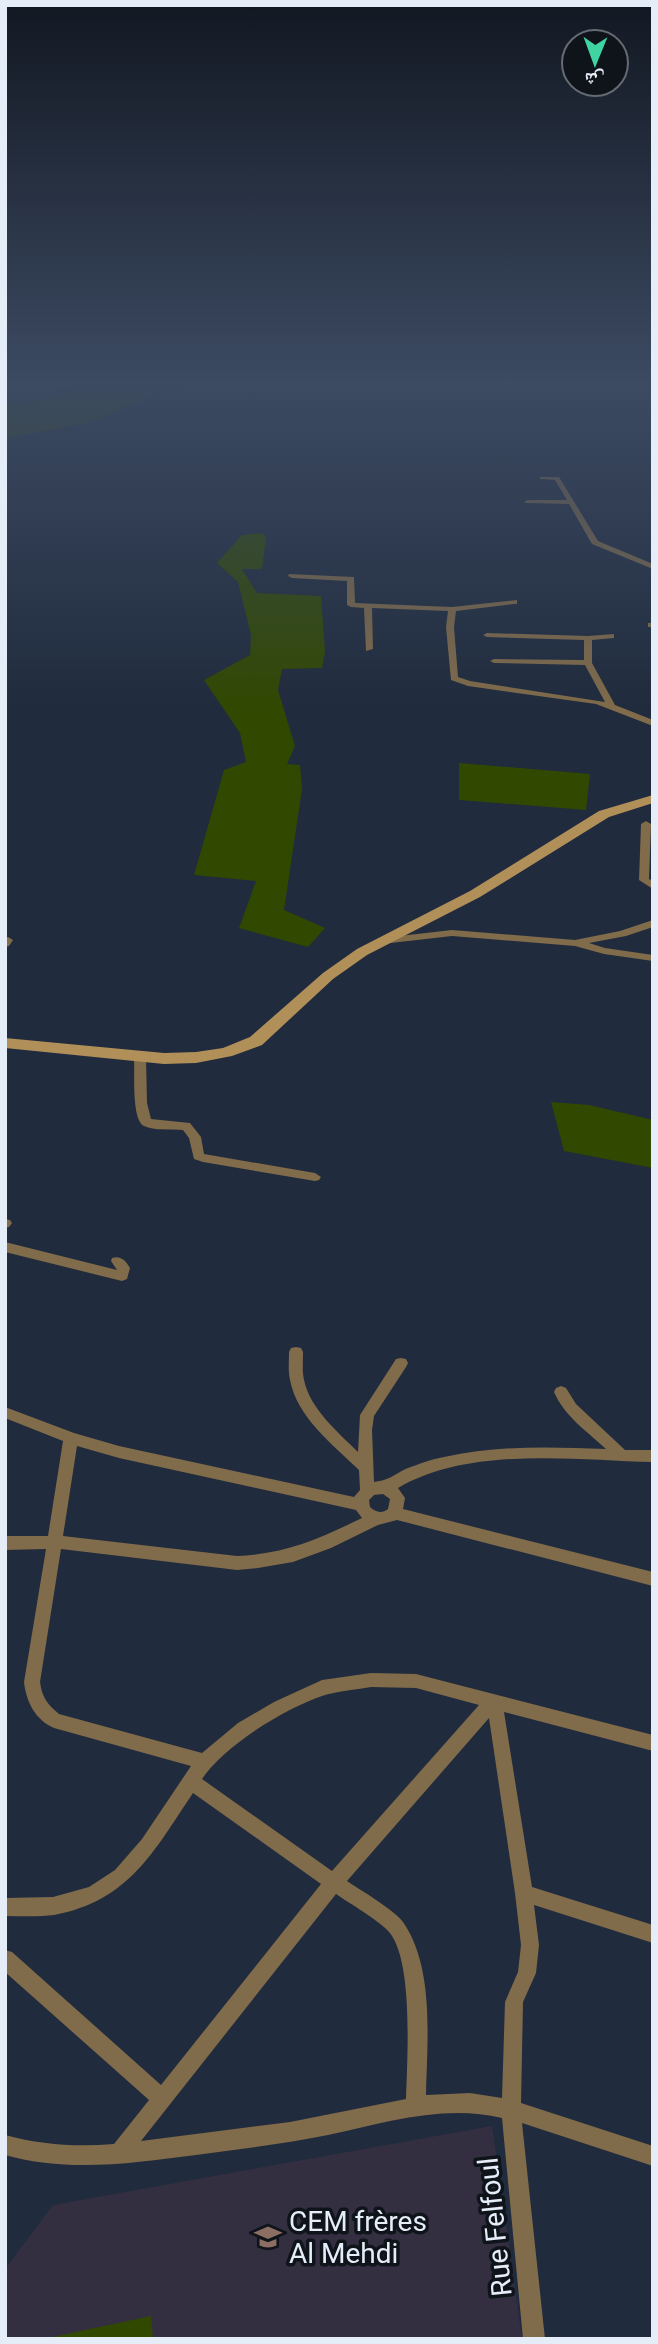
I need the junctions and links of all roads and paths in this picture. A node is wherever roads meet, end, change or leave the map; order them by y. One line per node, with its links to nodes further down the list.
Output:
1 (564, 491): 3 (street)
2 (528, 502): 3 (street)
3 (569, 502): 4 (street)
4 (653, 567)
5 (292, 576): 7 (street)
6 (514, 602): 8 (street)
7 (368, 606): 8 (street); 12 (street)
8 (452, 609): 15 (street)
9 (487, 635): 11 (street)
10 (611, 636): 11 (street)
11 (588, 638): 14 (street)
12 (369, 649)
13 (494, 661): 14 (street)
14 (588, 663): 15 (street)
15 (611, 705): 16 (street)
16 (653, 723)
17 (653, 799): 21 (street)
18 (646, 824): 19 (street)
19 (653, 886)
20 (653, 923): 22 (street)
21 (382, 941): 22 (street); 25 (street)
22 (575, 943): 23 (street)
23 (653, 958)
24 (5, 1043): 25 (street)
25 (140, 1057): 26 (street)
26 (316, 1177)
27 (5, 1247): 28 (street)
28 (117, 1261)
29 (296, 1352): 36 (street)
30 (401, 1363): 36 (street)
31 (561, 1392): 34 (street)
32 (6, 1412): 33 (street)
33 (71, 1438): 38 (street); 41 (street)
34 (622, 1456): 35 (street); 37 (street)
35 (653, 1456)
36 (366, 1468): 38 (street)
37 (386, 1488): 38 (street); 39 (street)
38 (364, 1498): 40 (street)
39 (395, 1513): 40 (street); 43 (street)
40 (377, 1518): 41 (street)
41 (57, 1542): 42 (street); 46 (street)
42 (5, 1543)
43 (653, 1579)
44 (494, 1700): 45 (street); 46 (street); 48 (street); 49 (street, Rue Felfoul)
45 (653, 1743)
46 (204, 1762): 47 (street)
47 (190, 1781): 48 (street); 50 (street)
48 (334, 1882): 53 (street); 54 (street)
49 (524, 1893): 51 (street); 55 (street, Rue Felfoul)
50 (5, 1907)
51 (653, 1934)
52 (5, 1959): 53 (street)
53 (163, 2100): 57 (street)
54 (416, 2108): 55 (street); 57 (street)
55 (511, 2110): 58 (street); 59 (street, Rue Felfoul)
56 (5, 2145): 57 (street)
57 (119, 2154)
58 (653, 2156)
59 (534, 2339)

